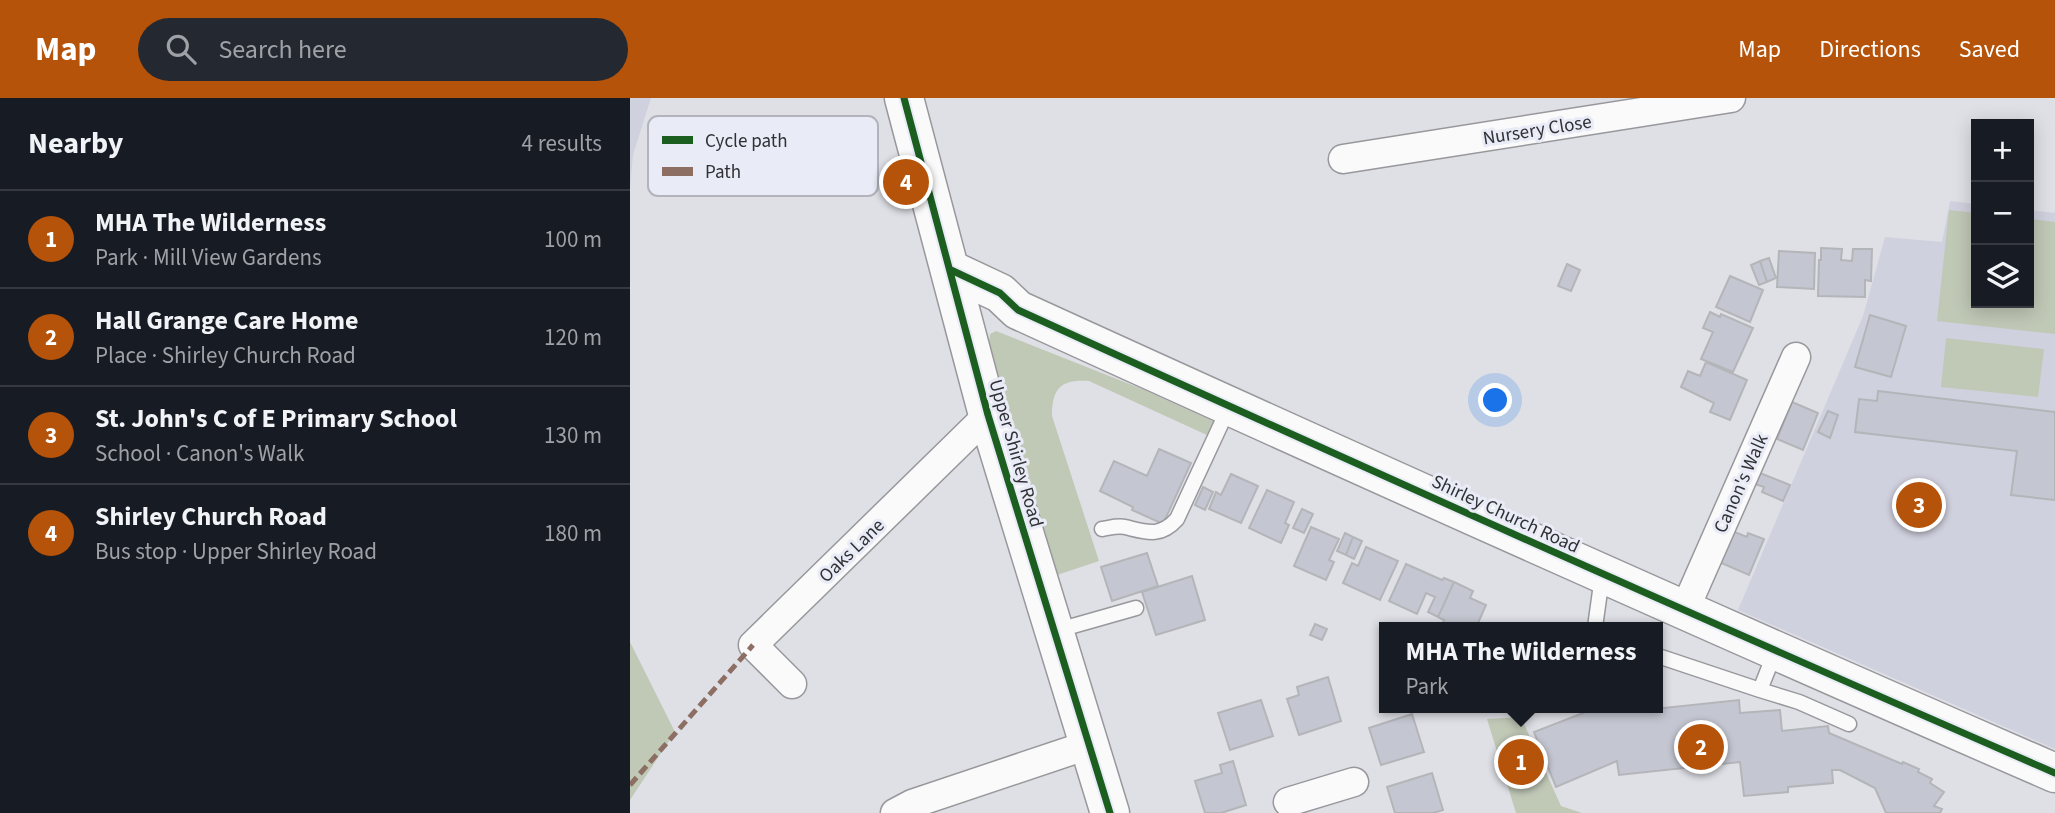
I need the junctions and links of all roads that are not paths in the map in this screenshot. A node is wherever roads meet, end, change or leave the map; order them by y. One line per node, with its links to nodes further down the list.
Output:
1 (904, 98): 4 (street, Upper Shirley Road)
2 (1731, 98): 3 (street, Nursery Close)
3 (1343, 159)
4 (951, 270): 5 (street, Shirley Church Road); 6 (street, Upper Shirley Road)
5 (1018, 310): 6 (street, Shirley Church Road); 8 (street, Shirley Church Road)
6 (962, 318): 9 (street, Upper Shirley Road)
7 (1796, 357): 13 (street, Canon's Walk)
8 (1229, 405): 10 (lane); 11 (street, Shirley Church Road)
9 (988, 415): 15 (street, Upper Shirley Road); 18 (street, Oaks Lane)
10 (1102, 529)
11 (1602, 575): 13 (street, Shirley Church Road); 14 (lane)
12 (1136, 608): 15 (lane)
13 (1685, 609): 16 (street, Shirley Church Road)
14 (1596, 622)
15 (1054, 631): 21 (street, Upper Shirley Road)
16 (1776, 650): 19 (lane); 22 (street, Shirley Church Road)
17 (1663, 658): 19 (lane)
18 (792, 684)
19 (1760, 690): 20 (lane)
20 (1849, 724)
21 (1088, 745): 26 (street); 27 (street, Upper Shirley Road)
22 (2055, 773)
23 (1354, 782): 25 (street)
24 (1288, 802): 25 (street)
25 (1324, 803)
26 (895, 813)
27 (1110, 813)

